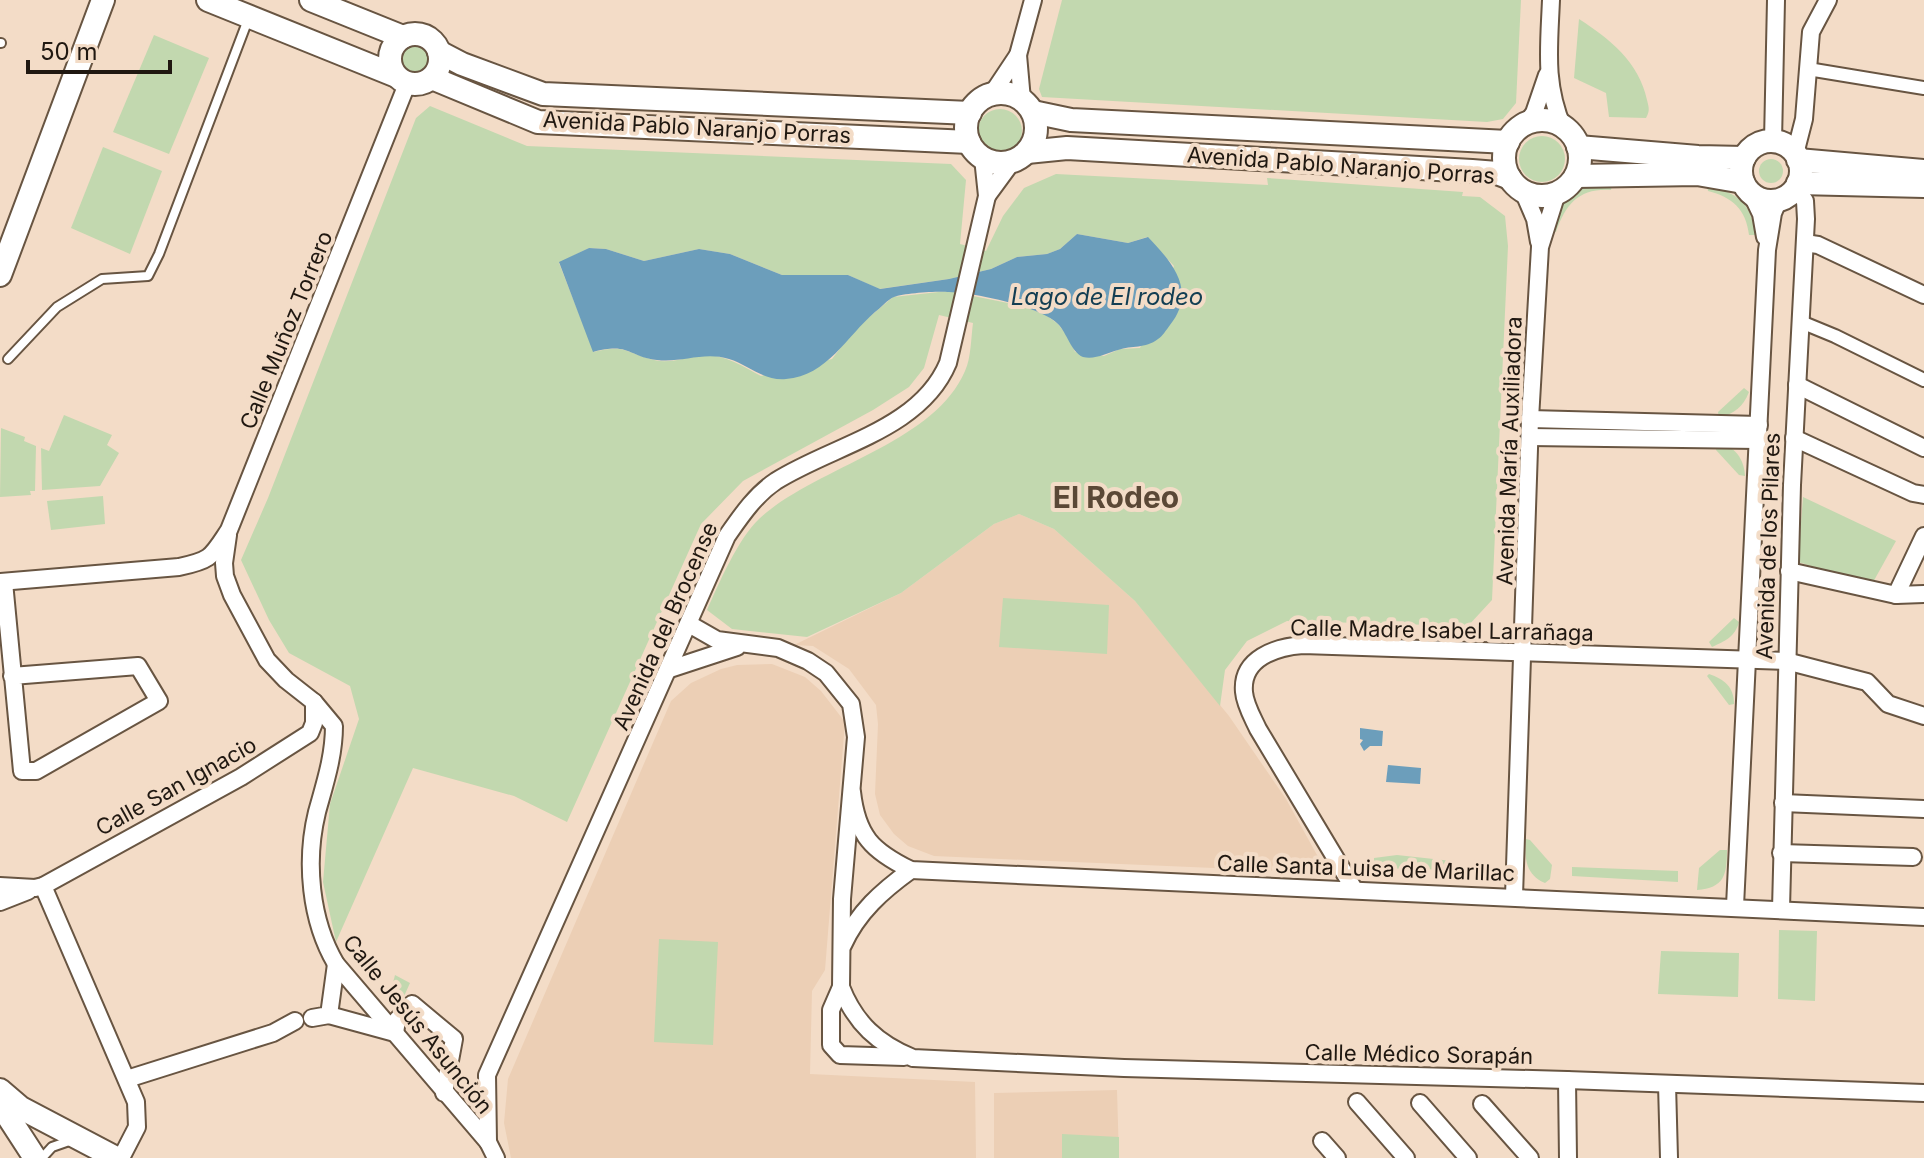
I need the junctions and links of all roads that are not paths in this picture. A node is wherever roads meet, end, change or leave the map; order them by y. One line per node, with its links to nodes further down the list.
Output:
1 (103, 0): 40 (main road)
2 (208, 0): 8 (main road)
3 (311, 0): 9 (main road)
4 (1033, 0): 11 (street)
5 (1551, 0): 13 (street)
6 (1776, 0): 22 (street)
7 (1828, 0): 12 (street)
8 (250, 17): 15 (main road); 43 (lane)
9 (403, 37): 10 (main road); 15 (main road)
10 (439, 52): 14 (main road); 19 (main road, Avenida Pablo Naranjo Porras)
11 (1018, 55): 17 (street); 18 (street)
12 (1808, 69): 16 (street); 27 (street)
13 (1547, 74): 20 (street); 21 (street)
14 (432, 78): 15 (main road); 25 (main road, Avenida Pablo Naranjo Porras)
15 (401, 80): 52 (street, Calle Muñoz Torrero)
16 (1924, 88)
17 (992, 94): 18 (main road); 19 (main road)
18 (1027, 106): 23 (main road, Avenida Pablo Naranjo Porras); 26 (main road)
19 (970, 113): 25 (main road)
20 (1526, 124): 21 (main road); 23 (main road)
21 (1563, 128): 24 (main road)
22 (1773, 141): 27 (main road); 28 (main road)
23 (1508, 142): 31 (main road)
24 (1578, 147): 28 (main road); 30 (main road)
25 (976, 150): 26 (main road); 36 (street, Avenida del Brocense)
26 (1020, 157): 31 (main road, Avenida Pablo Naranjo Porras); 36 (street, Avenida del Brocense)
27 (1797, 157): 29 (main road); 34 (main road)
28 (1744, 158): 33 (main road)
29 (1924, 171)
30 (1576, 176): 33 (main road); 35 (main road)
31 (1516, 185): 35 (main road); 38 (street, Avenida María Auxiliadora)
32 (1924, 186): 34 (main road)
33 (1747, 187): 34 (main road); 39 (street, Avenida de los Pilares)
34 (1791, 190): 37 (street, Avenida de los Pilares); 39 (street, Avenida de los Pilares)
35 (1557, 193): 38 (street, Avenida María Auxiliadora)
36 (987, 196): 60 (street, Avenida del Brocense)
37 (1805, 243): 41 (street); 42 (street, Avenida de los Pilares)
38 (1540, 247): 46 (street, Avenida María Auxiliadora)
39 (1767, 250): 47 (street, Avenida de los Pilares)
40 (0, 275)
41 (1924, 295)
42 (1801, 322): 44 (street); 45 (street, Avenida de los Pilares)
43 (8, 359)
44 (1924, 380)
45 (1797, 385): 49 (street, Avenida de los Pilares); 50 (street)
46 (1530, 419): 47 (street); 48 (street, Avenida María Auxiliadora)
47 (1758, 433): 48 (street); 63 (street, Avenida de los Pilares)
48 (1530, 437): 62 (street, Avenida María Auxiliadora)
49 (1794, 438): 51 (street); 55 (street, Avenida de los Pilares)
50 (1924, 448)
51 (1924, 495)
52 (229, 530): 54 (street, Calle Muñoz Torrero); 58 (street)
53 (1924, 536): 59 (street)
54 (186, 566): 56 (street); 58 (street)
55 (1789, 571): 59 (street); 64 (street, Avenida de los Pilares)
56 (2, 582): 66 (street)
57 (1924, 594): 59 (street)
58 (232, 595): 67 (street, Calle Jesús Asunción)
59 (1896, 595)
60 (689, 624): 61 (street); 65 (street, Avenida del Brocense)
61 (744, 645): 65 (street); 69 (street)
62 (1523, 652): 63 (street, Calle Madre Isabel Larrañaga); 77 (street, Calle Madre Isabel Larrañaga); 78 (street, Avenida María Auxiliadora)
63 (1747, 661): 64 (street, Calle Madre Isabel Larrañaga); 80 (street, Avenida de los Pilares)
64 (1786, 661): 68 (street, Calle Madre Isabel Larrañaga); 70 (street, Avenida de los Pilares)
65 (670, 669): 101 (street, Avenida del Brocense)
66 (12, 676): 66 (street)
67 (314, 702): 76 (street, Calle San Ignacio); 84 (street, Calle Jesús Asunción)
68 (1924, 716)
69 (852, 792): 74 (street, Calle Santa Luisa de Marillac); 83 (street)
70 (1783, 803): 71 (street); 72 (street, Avenida de los Pilares)
71 (1924, 809)
72 (1781, 853): 73 (street); 81 (street, Avenida de los Pilares)
73 (1913, 857)
74 (911, 870): 77 (street, Calle Santa Luisa de Marillac); 83 (street)
75 (0, 886): 76 (street)
76 (39, 887): 79 (street, Calle San Ignacio); 90 (street)
77 (1354, 889): 78 (street, Calle Santa Luisa de Marillac)
78 (1514, 896): 80 (street, Calle Santa Luisa de Marillac)
79 (0, 902)
80 (1735, 906): 81 (street, Calle Santa Luisa de Marillac)
81 (1781, 909): 82 (street, Calle Santa Luisa de Marillac)
82 (1924, 917)
83 (842, 948): 85 (street)
84 (336, 964): 87 (street, Calle Jesús Asunción); 87 (street)
85 (841, 987): 88 (street, Calle Médico Sorapán); 88 (street, Calle Médico Sorapán)
86 (295, 1021): 90 (street)
87 (395, 1033): 93 (street, Calle Jesús Asunción); 93 (street)
88 (913, 1058): 91 (street, Calle Médico Sorapán)
89 (0, 1077): 97 (street)
90 (127, 1079): 104 (street)
91 (1567, 1080): 92 (street, Calle Médico Sorapán); 110 (street)
92 (1667, 1084): 94 (street, Calle Médico Sorapán); 111 (street)
93 (444, 1093): 101 (street, Calle Jesús Asunción)
94 (1924, 1093)
95 (1357, 1102): 107 (street)
96 (1420, 1103): 108 (street)
97 (4, 1104): 99 (main road); 102 (main road)
98 (1482, 1104): 109 (street)
99 (76, 1139): 103 (lane); 104 (main road)
100 (1322, 1141): 106 (street)
101 (488, 1142): 105 (street, Avenida del Brocense)
102 (35, 1158)
103 (42, 1158)
104 (119, 1158)
105 (496, 1158)
106 (1337, 1158)
107 (1406, 1158)
108 (1468, 1158)
109 (1530, 1158)
110 (1568, 1158)
111 (1669, 1158)

